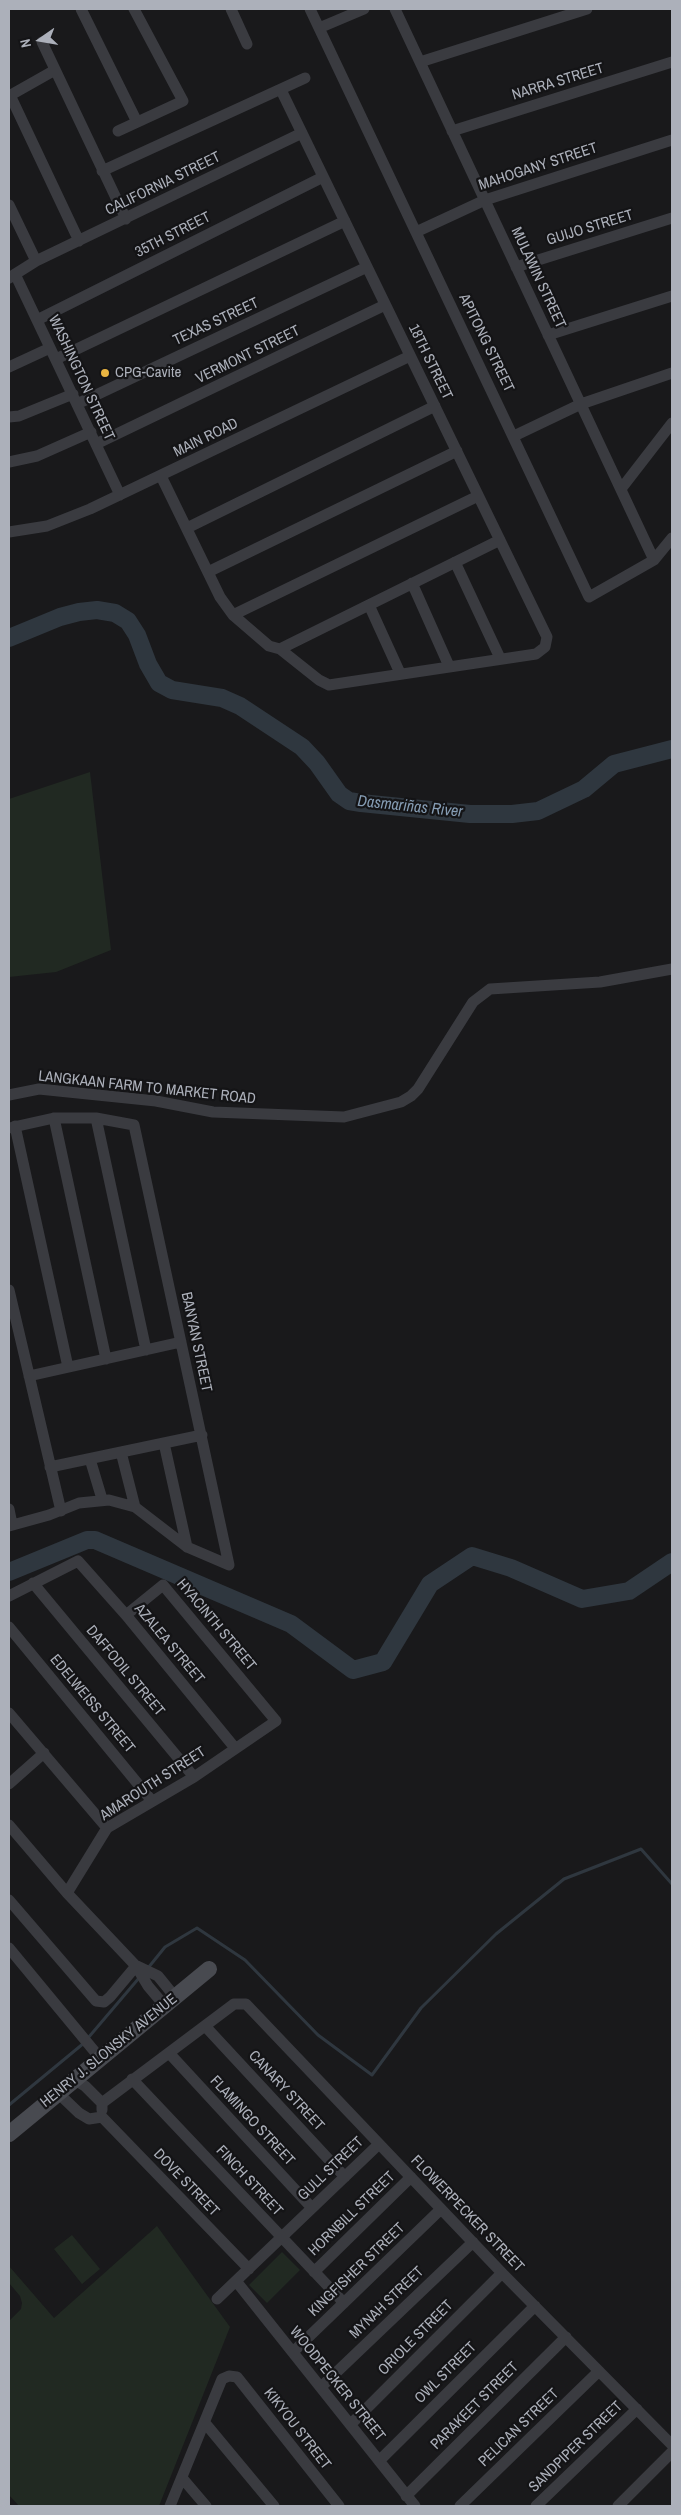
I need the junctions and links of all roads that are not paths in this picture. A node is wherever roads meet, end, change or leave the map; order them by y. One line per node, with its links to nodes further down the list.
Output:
1 (81, 9): 17 (street)
2 (134, 9): 17 (street)
3 (231, 9): 10 (street)
4 (310, 9): 8 (street, APITONG STREET)
5 (364, 9): 8 (street)
6 (395, 9): 11 (street, MULAWIN STREET)
7 (587, 9): 11 (street)
8 (319, 28): 29 (street, APITONG STREET)
9 (42, 42): 13 (street)
10 (247, 44)
11 (420, 62): 19 (street, MULAWIN STREET)
12 (672, 62): 19 (street, NARRA STREET)
13 (55, 70): 16 (street); 22 (street)
14 (305, 78): 15 (street)
15 (281, 90): 20 (street, 18TH STREET); 22 (street)
16 (10, 95): 30 (street)
17 (137, 122): 18 (street)
18 (118, 131)
19 (452, 131): 24 (street, MULAWIN STREET)
20 (302, 133): 23 (street, 18TH STREET); 27 (street, CALIFORNIA STREET)
21 (672, 140): 24 (street, MAHOGANY STREET)
22 (102, 171): 27 (street)
23 (323, 177): 28 (street, 18TH STREET); 37 (street, 35TH STREET)
24 (485, 200): 29 (street, MAHOGANY STREET); 33 (street, MULAWIN STREET)
25 (9, 205): 31 (street)
26 (672, 218): 33 (street, GUIJO STREET)
27 (126, 219): 30 (street, CALIFORNIA STREET)
28 (344, 221): 32 (street, 18TH STREET); 39 (street)
29 (416, 232): 49 (street, APITONG STREET)
30 (79, 241): 31 (street, CALIFORNIA STREET)
31 (36, 261): 34 (street, CALIFORNIA STREET)
32 (367, 267): 36 (street, 18TH STREET); 43 (street, TEXAS STREET)
33 (516, 267): 38 (street, MULAWIN STREET)
34 (12, 276): 37 (street, WASHINGTON STREET)
35 (672, 296): 38 (street)
36 (385, 305): 40 (street, 18TH STREET); 50 (street, VERMONT STREET)
37 (37, 320): 39 (street, WASHINGTON STREET)
38 (548, 334): 44 (street, MULAWIN STREET)
39 (53, 353): 41 (street); 43 (street, WASHINGTON STREET)
40 (410, 356): 45 (street, 18TH STREET); 53 (street, MAIN ROAD)
41 (9, 367)
42 (672, 373): 44 (street)
43 (75, 399): 46 (street, TEXAS STREET); 48 (street, WASHINGTON STREET)
44 (581, 404): 49 (street); 54 (street, MULAWIN STREET)
45 (434, 406): 51 (street, 18TH STREET); 57 (street)
46 (9, 418)
47 (672, 423): 54 (street)
48 (90, 432): 50 (street, WASHINGTON STREET); 52 (street)
49 (514, 436): 61 (street, APITONG STREET)
50 (96, 444): 55 (street, WASHINGTON STREET)
51 (456, 451): 56 (street, 18TH STREET); 63 (street)
52 (9, 462)
53 (161, 476): 55 (street, MAIN ROAD); 57 (street)
54 (620, 489): 61 (street, MULAWIN STREET)
55 (120, 495): 58 (street, MAIN ROAD)
56 (478, 496): 60 (street, 18TH STREET); 66 (street)
57 (187, 528): 63 (street)
58 (9, 532)
59 (672, 538): 61 (street, APITONG STREET)
60 (500, 540): 62 (street); 68 (street, 18TH STREET)
61 (654, 560)
62 (455, 562): 64 (street); 68 (street)
63 (208, 572): 66 (street)
64 (412, 584): 65 (street); 69 (street)
65 (369, 605): 67 (street); 70 (street)
66 (233, 615): 67 (street)
67 (280, 649): 70 (street)
68 (500, 658): 69 (street)
69 (449, 666): 70 (street)
70 (400, 673)
71 (672, 969): 72 (street, LANGKAAN FARM TO MARKET ROAD)
72 (9, 1095)
73 (54, 1118): 74 (street); 75 (street); 79 (street)
74 (96, 1118): 77 (street, BANYAN STREET); 78 (street)
75 (12, 1127): 80 (street)
76 (9, 1290): 81 (street)
77 (181, 1342): 78 (street); 82 (street, BANYAN STREET)
78 (146, 1350): 79 (street)
79 (106, 1359): 80 (street)
80 (68, 1367): 81 (street)
81 (29, 1376): 86 (street)
82 (202, 1435): 83 (street); 92 (street, BANYAN STREET)
83 (164, 1443): 84 (street); 92 (street)
84 (121, 1452): 85 (street); 88 (street)
85 (90, 1459): 86 (street); 87 (street)
86 (50, 1467): 90 (street)
87 (102, 1499): 88 (street); 90 (street)
88 (134, 1507): 92 (street)
89 (9, 1509): 91 (street)
90 (61, 1511): 91 (street)
91 (11, 1525)
92 (187, 1548)
93 (34, 1584): 94 (street); 95 (street, AZALEA STREET); 101 (street, DAFFODIL STREET)
94 (9, 1596)
95 (126, 1615): 98 (street, HYACINTH STREET); 99 (street, AZALEA STREET)
96 (9, 1627): 103 (street, EDELWEISS STREET)
97 (9, 1713): 100 (street)
98 (276, 1721): 99 (street, AMAROUTH STREET)
99 (235, 1748): 101 (street, AMAROUTH STREET)
100 (44, 1754): 102 (street); 105 (street)
101 (194, 1777): 103 (street, AMAROUTH STREET)
102 (9, 1784)
103 (152, 1801): 105 (street, AMAROUTH STREET)
104 (9, 1825): 106 (street)
105 (107, 1828): 106 (street, AMAROUTH STREET)
106 (67, 1893): 109 (street)
107 (9, 1900): 109 (street)
108 (9, 1948): 114 (street)
109 (136, 1966): 111 (street)
110 (209, 1969): 111 (street, HENRY J. SLONSKY AVENUE)
111 (170, 2001): 114 (street, HENRY J. SLONSKY AVENUE)
112 (205, 2026): 113 (street); 121 (street, FLOWERPECKER STREET); 122 (street, CANARY STREET)
113 (169, 2053): 116 (street); 124 (street, FLAMINGO STREET)
114 (100, 2058): 115 (street, HENRY J. SLONSKY AVENUE)
115 (73, 2079): 117 (street, HENRY J. SLONSKY AVENUE); 118 (street)
116 (132, 2079): 118 (street); 126 (street, FINCH STREET)
117 (58, 2092): 119 (street); 120 (street, HENRY J. SLONSKY AVENUE)
118 (102, 2103): 119 (street)
119 (102, 2117): 128 (street, DOVE STREET)
120 (9, 2134)
121 (380, 2144): 122 (street, GULL STREET); 123 (street, FLOWERPECKER STREET)
122 (345, 2177): 124 (street, GULL STREET)
123 (411, 2177): 125 (street, FLOWERPECKER STREET); 129 (street, HORNBILL STREET)
124 (312, 2208): 126 (street, GULL STREET)
125 (441, 2209): 127 (street, FLOWERPECKER STREET); 133 (street, KINGFISHER STREET)
126 (282, 2237): 128 (street, GULL STREET); 129 (street, FINCH STREET)
127 (472, 2242): 130 (street, FLOWERPECKER STREET); 138 (street, MYNAH STREET)
128 (249, 2269): 131 (street, GULL STREET)
129 (314, 2272): 133 (street, FINCH STREET)
130 (502, 2273): 134 (street, FLOWERPECKER STREET); 141 (street, ORIOLE STREET)
131 (236, 2281): 132 (street, GULL STREET); 136 (street, WOODPECKER STREET)
132 (217, 2299)
133 (344, 2303): 136 (street, KINGFISHER STREET)
134 (535, 2306): 135 (street, FLOWERPECKER STREET); 144 (street, OWL STREET)
135 (566, 2337): 137 (street, FLOWERPECKER STREET); 146 (street, PARAKEET STREET)
136 (293, 2352): 138 (street, WOODPECKER STREET)
137 (599, 2371): 139 (street, FLOWERPECKER STREET); 152 (street, PELICAN STREET)
138 (322, 2387): 141 (street, WOODPECKER STREET)
139 (636, 2409): 142 (street, FLOWERPECKER STREET); 153 (street, SANDPIPER STREET)
140 (205, 2423): 145 (street); 149 (street); 150 (street, KIKYOU STREET)
141 (351, 2424): 144 (street, WOODPECKER STREET)
142 (672, 2445)
143 (672, 2452): 154 (street)
144 (379, 2460): 146 (street, WOODPECKER STREET)
145 (183, 2478): 147 (street); 148 (street)
146 (406, 2496): 151 (street, WOODPECKER STREET)
147 (170, 2506)
148 (206, 2506)
149 (274, 2506)
150 (339, 2506)
151 (415, 2506)
152 (460, 2506)
153 (536, 2506)
154 (618, 2506)

